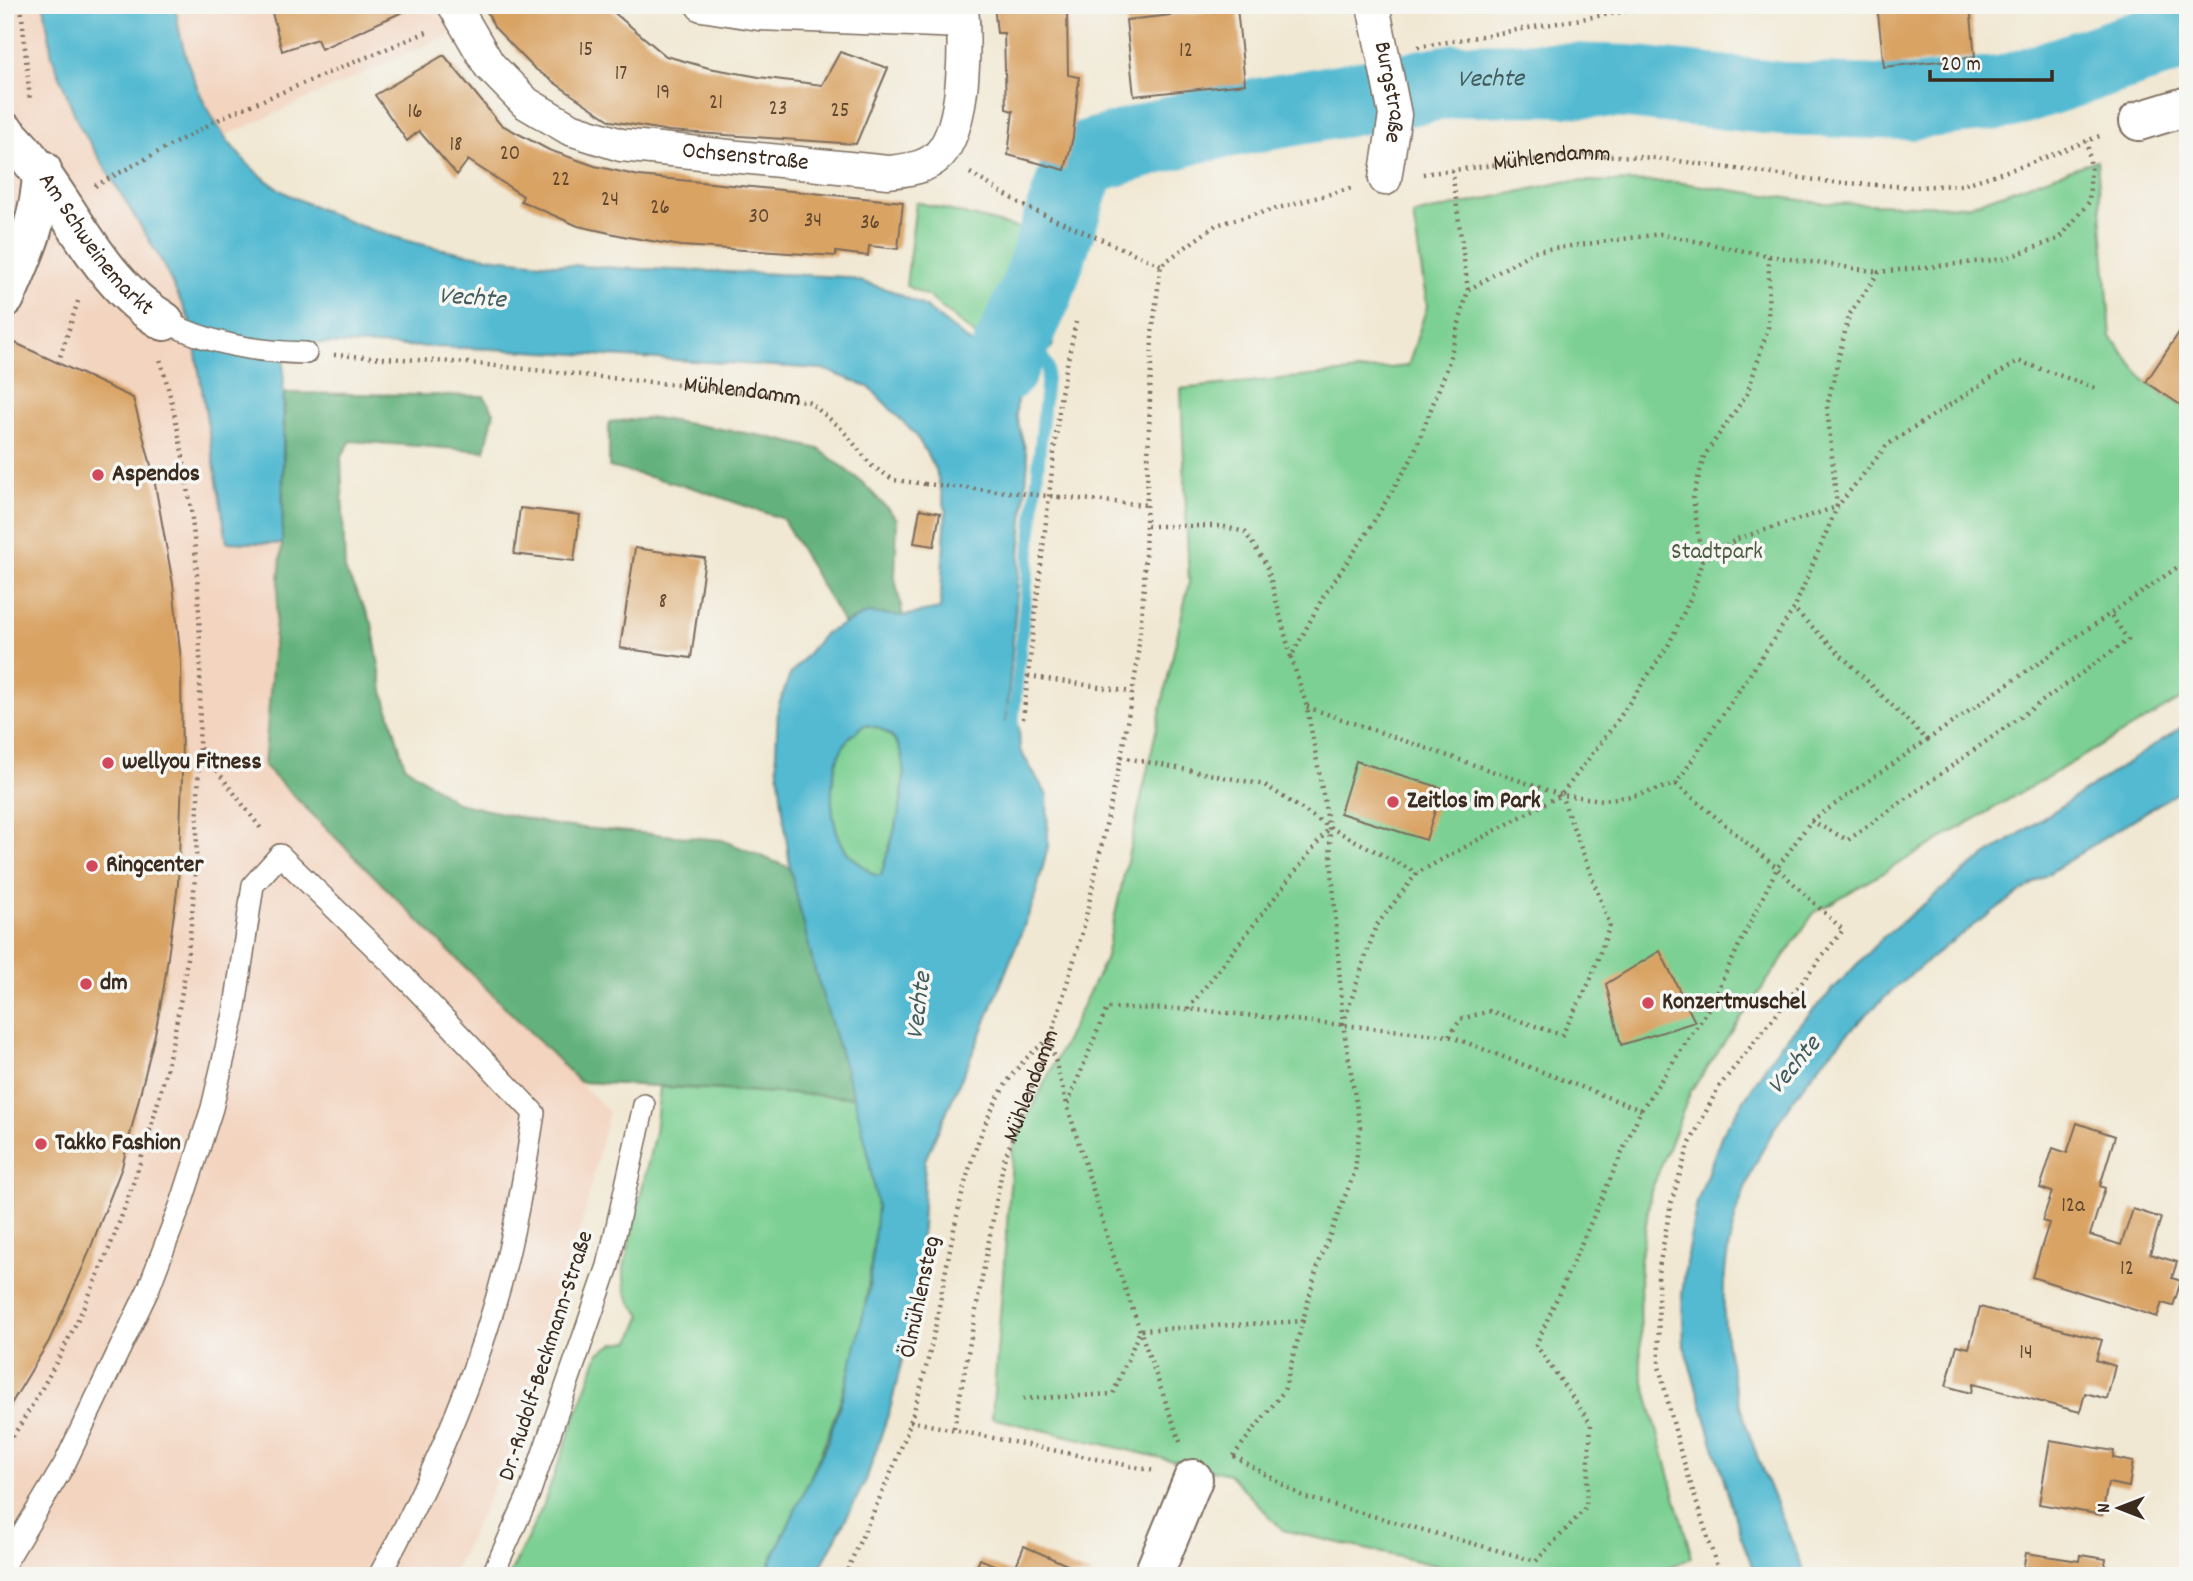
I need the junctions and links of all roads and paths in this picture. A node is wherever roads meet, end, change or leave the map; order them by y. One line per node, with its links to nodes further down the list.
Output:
1 (21, 5): 9 (path)
2 (702, 5): 6 (street)
3 (1373, 5): 7 (street, Burgstraße)
4 (1662, 5): 7 (path)
5 (457, 12): 12 (street, Ochsenstraße); 16 (path)
6 (962, 14): 12 (street)
7 (1384, 57): 15 (street, Burgstraße)
8 (2188, 106): 10 (street)
9 (18, 121): 13 (street, Am Schweinemarkt)
10 (2139, 121): 11 (path, Mühlendamm)
11 (2087, 141): 14 (path, Mühlendamm); 20 (path)
12 (939, 155): 19 (path)
13 (42, 170): 17 (street, Am Schweinemarkt); 22 (street)
14 (1452, 170): 15 (path, Mühlendamm); 21 (path)
15 (1385, 179): 19 (path, Mühlendamm)
16 (96, 185)
17 (94, 251): 23 (street, Am Schweinemarkt); 26 (path)
18 (1769, 256): 20 (path); 21 (path); 32 (path)
19 (1161, 265): 28 (path, Mühlendamm)
20 (1879, 272): 29 (path)
21 (1468, 290): 35 (path)
22 (5, 298)
23 (155, 316): 25 (lane); 41 (path)
24 (1076, 322): 36 (path)
25 (306, 353): 28 (path, Mühlendamm, bridge)
26 (58, 363)
27 (2096, 388): 29 (path)
28 (1147, 505): 30 (path, Mühlendamm)
29 (1837, 507): 32 (path); 33 (path)
30 (1147, 526): 35 (path); 37 (path, Mühlendamm)
31 (2188, 560): 34 (path)
32 (1702, 561): 44 (path)
33 (1794, 609): 40 (path); 43 (path)
34 (2111, 615): 40 (path); 45 (path)
35 (1290, 657): 38 (path)
36 (1028, 676): 37 (path); 39 (path)
37 (1132, 692): 42 (path, Mühlendamm)
38 (1307, 707): 44 (path); 46 (path)
39 (1023, 719)
40 (1927, 740): 45 (path)
41 (199, 747): 47 (path); 62 (path)
42 (1121, 757): 46 (path); 53 (path, Mühlendamm)
43 (1676, 784): 44 (path); 48 (path)
44 (1561, 796): 49 (path); 52 (path)
45 (1811, 821): 48 (path)
46 (1329, 827): 49 (path); 50 (path); 51 (path)
47 (280, 855): 65 (lane); 66 (lane)
48 (1777, 868): 56 (path); 70 (path)
49 (1417, 873): 51 (path)
50 (1188, 1009): 51 (path); 55 (path)
51 (1343, 1024): 52 (path); 57 (path)
52 (1449, 1036): 56 (path)
53 (1050, 1040): 55 (path); 60 (path, Ölmühlensteg); 61 (path, Mühlendamm)
54 (644, 1105): 67 (lane, Dr.-Rudolf-Beckmann-Straße)
55 (1068, 1105): 58 (path)
56 (1641, 1110): 63 (path)
57 (1305, 1321): 58 (path); 63 (path)
58 (1140, 1330): 59 (path); 64 (path)
59 (1023, 1399)
60 (910, 1421): 61 (path); 68 (path, Ölmühlensteg)
61 (954, 1428): 64 (path)
62 (5, 1448)
63 (1234, 1456): 64 (path)
64 (1193, 1479): 69 (street)
65 (5, 1563)
66 (379, 1576)
67 (492, 1576)
68 (845, 1576)
69 (1153, 1576)
70 (1720, 1576)

